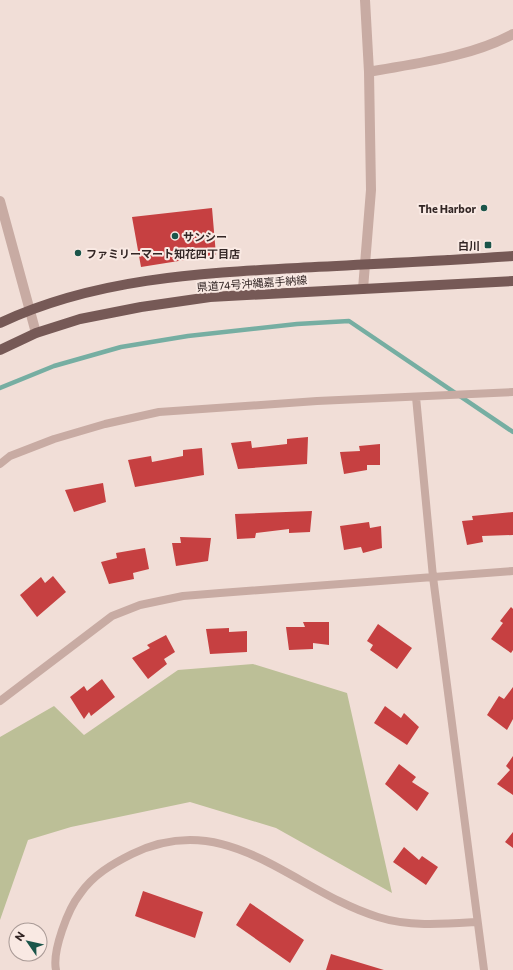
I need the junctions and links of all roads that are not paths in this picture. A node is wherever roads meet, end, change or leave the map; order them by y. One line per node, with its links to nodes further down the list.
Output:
1 (365, 0): 3 (street)
2 (513, 34): 3 (street)
3 (369, 72): 6 (street)
4 (0, 201): 9 (street)
5 (513, 256): 6 (main road, 県道74号沖縄嘉手納線)
6 (364, 265): 8 (street); 9 (main road, 県道74号沖縄嘉手納線)
7 (513, 281): 8 (main road, 県道74号沖縄嘉手納線)
8 (363, 289): 11 (main road, 県道74号沖縄嘉手納線)
9 (30, 310): 10 (main road, 県道74号沖縄嘉手納線); 11 (street)
10 (0, 323)
11 (36, 333): 12 (main road, 県道74号沖縄嘉手納線)
12 (0, 350)
13 (513, 392): 14 (lane)
14 (416, 397): 15 (lane); 17 (lane)
15 (0, 464)
16 (513, 571): 17 (lane)
17 (433, 577): 18 (lane); 19 (lane)
18 (0, 701)
19 (477, 922): 20 (lane); 21 (lane)
20 (56, 970)
21 (484, 970)

